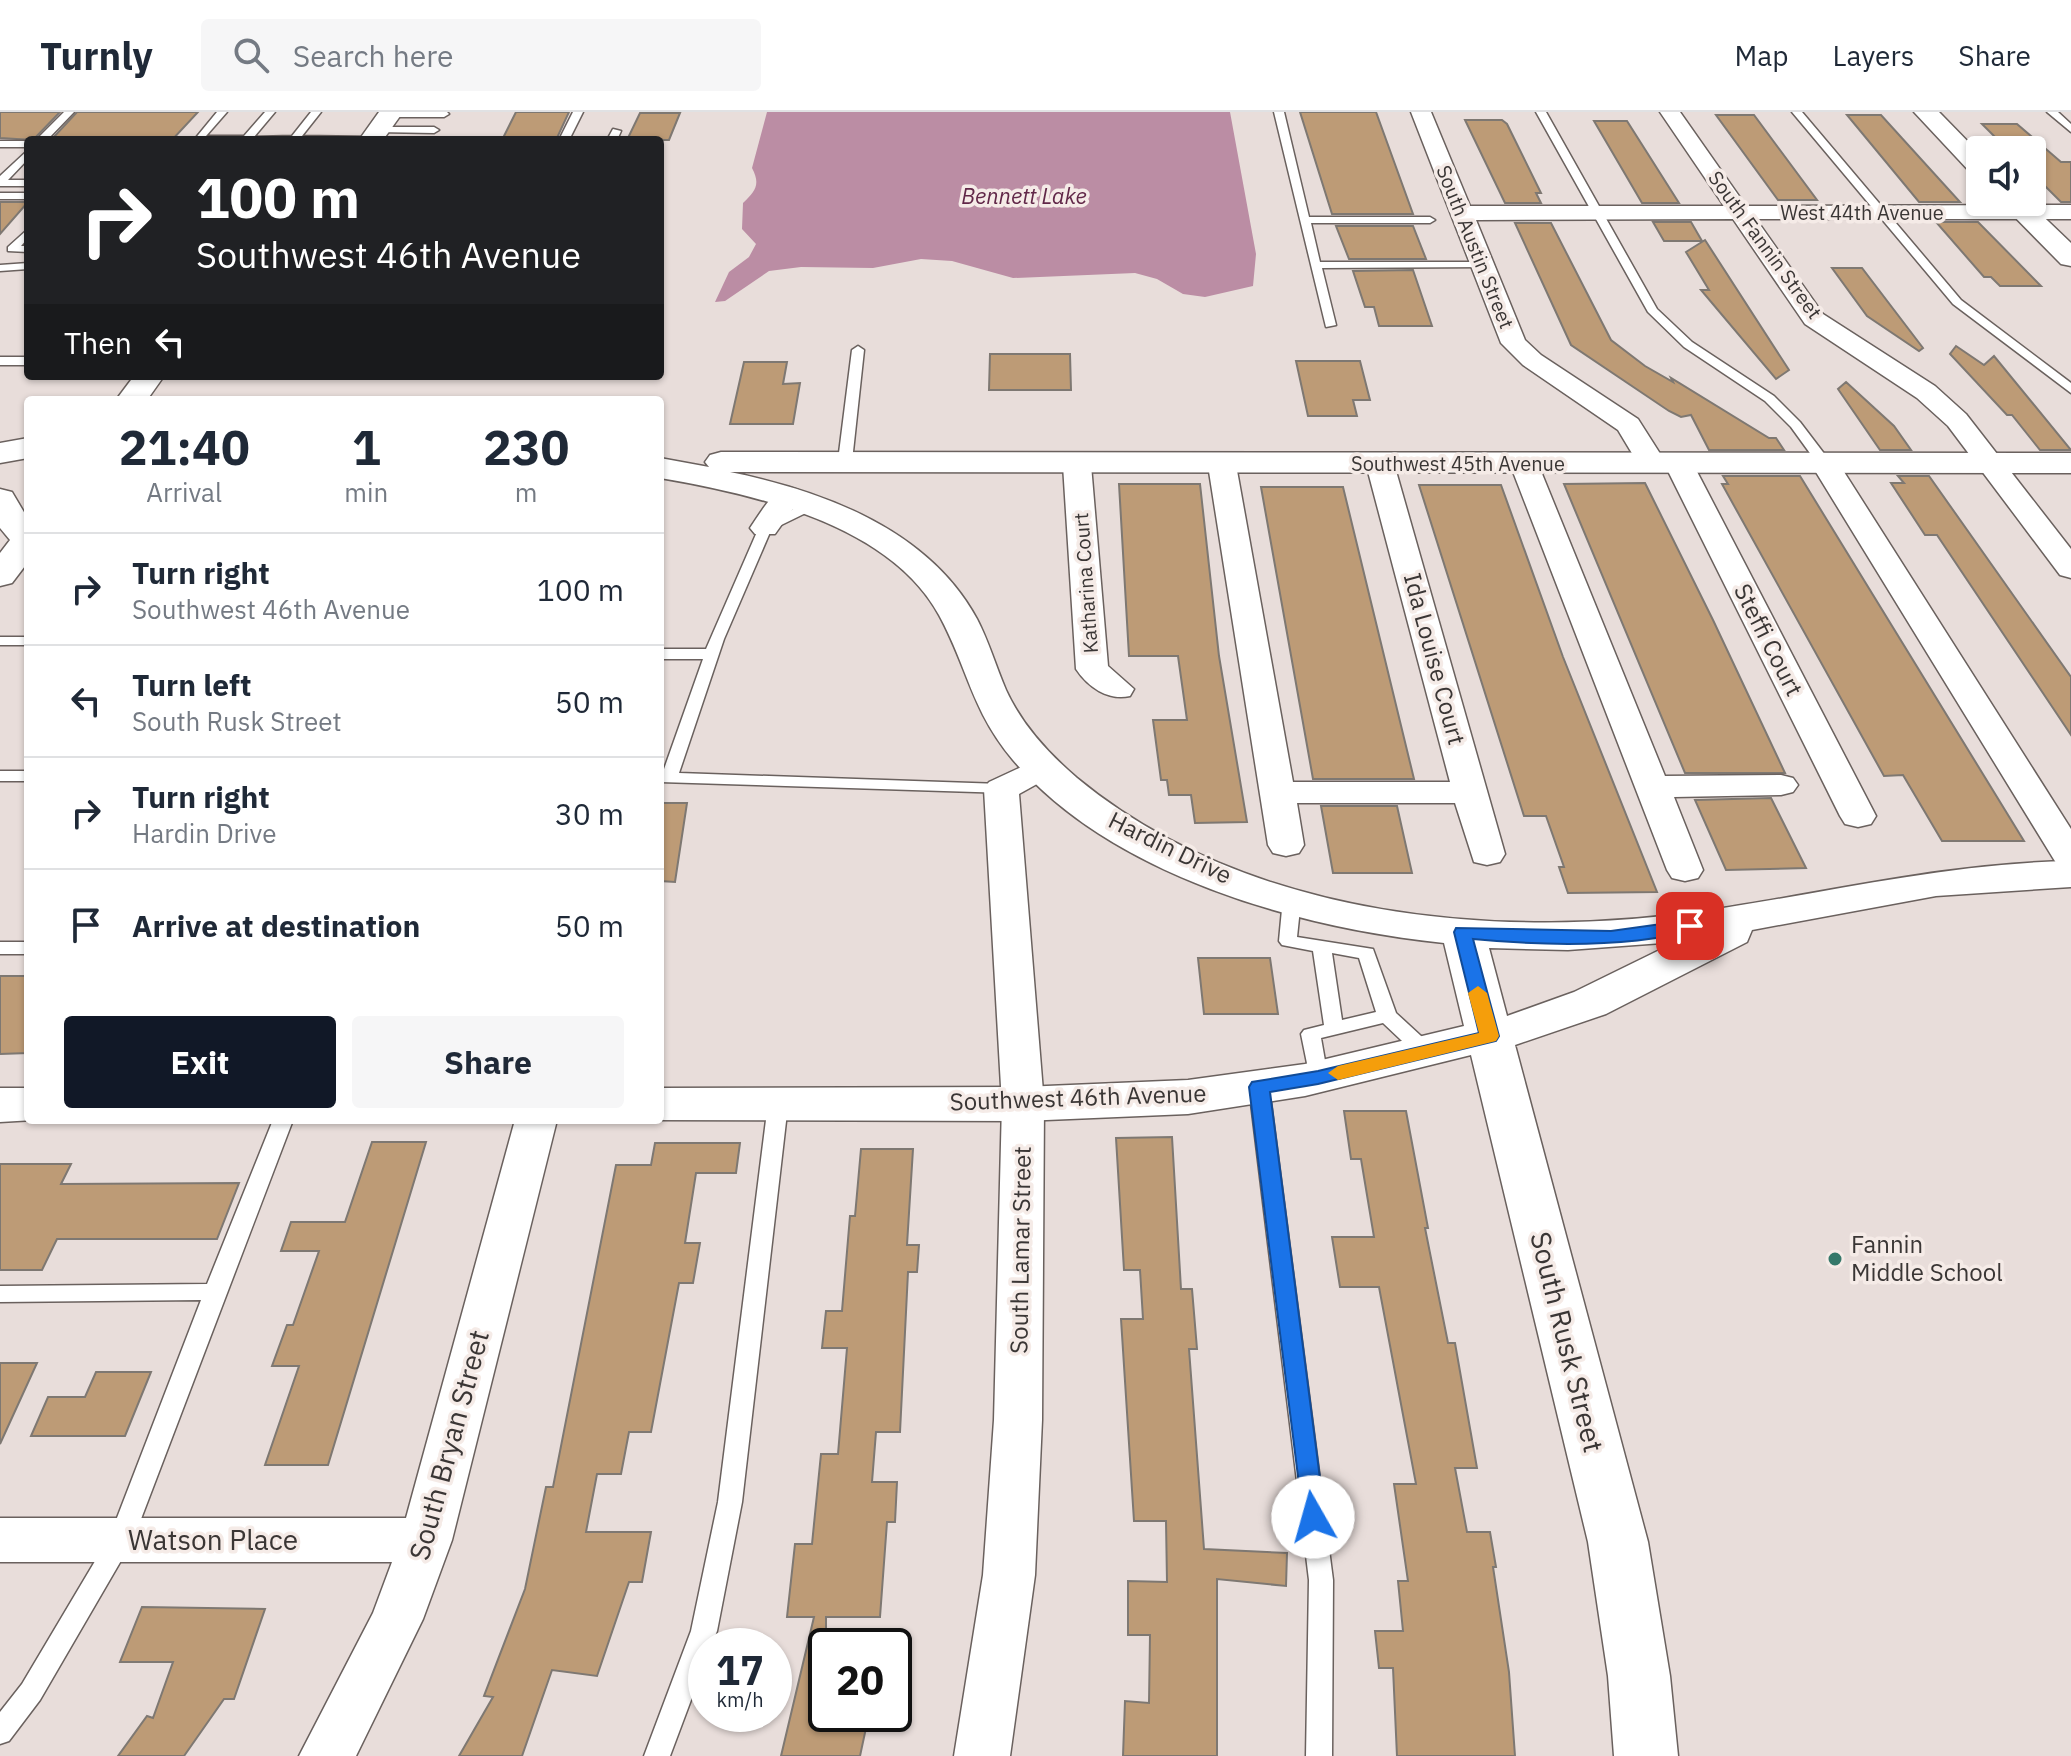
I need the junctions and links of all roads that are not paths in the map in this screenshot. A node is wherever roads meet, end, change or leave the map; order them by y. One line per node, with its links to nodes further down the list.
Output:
1 (69, 112): 17 (lane)
2 (222, 112): 18 (lane)
3 (270, 112): 19 (lane)
4 (316, 112): 20 (lane)
5 (578, 112): 23 (lane)
6 (1279, 112): 40 (lane)
7 (1421, 112): 35 (street, South Austin Street)
8 (1541, 112): 36 (lane)
9 (1670, 112): 37 (street, South Fannin Street)
10 (1797, 112): 38 (lane)
11 (1926, 112): 26 (street)
12 (2052, 112): 15 (lane)
13 (445, 113): 14 (lane); 16 (lane)
14 (380, 127): 16 (lane); 21 (lane)
15 (2071, 129)
16 (434, 130): 22 (lane)
17 (45, 136)
18 (201, 136)
19 (250, 136)
20 (297, 136)
21 (320, 136)
22 (446, 136)
23 (566, 136)
24 (0, 144): 25 (lane)
25 (24, 144)
26 (1966, 153)
27 (24, 157): 28 (lane)
28 (0, 183): 29 (lane)
29 (24, 183)
30 (0, 196): 31 (lane)
31 (24, 196)
32 (1966, 209): 38 (street, West 44th Avenue)
33 (2046, 210): 34 (street, West 44th Avenue)
34 (2071, 212)
35 (1461, 213): 36 (street, West 44th Avenue); 46 (street, South Austin Street)
36 (1598, 213): 37 (street, West 44th Avenue); 61 (lane)
37 (1740, 213): 38 (street, West 44th Avenue); 56 (street, South Fannin Street)
38 (1881, 213): 53 (lane)
39 (2027, 216): 44 (street)
40 (1305, 220): 41 (lane); 45 (lane)
41 (1430, 220)
42 (24, 235): 43 (lane)
43 (6, 249)
44 (2071, 258)
45 (1316, 265): 46 (lane); 49 (lane)
46 (1482, 265): 60 (street, South Austin Street)
47 (24, 266): 48 (lane)
48 (0, 268)
49 (1330, 325)
50 (858, 350): 68 (lane)
51 (0, 361): 52 (lane)
52 (24, 361)
53 (2071, 389)
54 (24, 449): 55 (street)
55 (0, 453)
56 (1991, 463): 57 (street, Southwest 45th Avenue); 61 (street, Southwest 45th Avenue); 73 (street, South Fannin Street)
57 (2071, 463)
58 (1380, 464): 59 (street, Southwest 45th Avenue); 63 (street, Southwest 45th Avenue); 87 (street, Ida Louise Court)
59 (1524, 464): 60 (street, Southwest 45th Avenue); 85 (street)
60 (1665, 464): 61 (street, Southwest 45th Avenue); 89 (street, Steffi Court)
61 (1825, 464): 92 (street)
62 (1077, 465): 63 (street, Southwest 45th Avenue); 68 (street, Southwest 45th Avenue); 79 (street, Katharina Court)
63 (1222, 465): 88 (street)
64 (24, 466): 66 (street)
65 (664, 466): 68 (street)
66 (0, 467)
67 (664, 467): 70 (street, Hardin Drive)
68 (844, 471): 70 (street)
69 (0, 499): 71 (street)
70 (788, 510): 78 (lane); 80 (street, Hardin Drive)
71 (24, 535)
72 (24, 544): 74 (street)
73 (2071, 569)
74 (0, 576)
75 (0, 641): 76 (lane)
76 (24, 641)
77 (664, 654): 78 (lane)
78 (712, 654): 83 (lane)
79 (1118, 689)
80 (1043, 767): 86 (street); 95 (street, Hardin Drive)
81 (0, 776): 82 (lane)
82 (24, 776)
83 (664, 777): 86 (lane)
84 (1781, 785): 85 (street)
85 (1653, 787): 93 (street)
86 (1001, 789): 109 (street, South Lamar Street)
87 (1470, 792): 88 (street); 91 (street, Ida Louise Court)
88 (1278, 793): 90 (street)
89 (1858, 816)
90 (1286, 845)
91 (1487, 854)
92 (2071, 858)
93 (1685, 870)
94 (2071, 874): 96 (street)
95 (1292, 899): 98 (street, Hardin Drive); 101 (lane)
96 (1776, 909): 97 (street, Hardin Drive); 104 (street, Southwest 46th Avenue)
97 (1463, 932): 98 (street, Hardin Drive); 104 (street, South Rusk Street)
98 (1368, 936): 101 (lane); 102 (lane)
99 (0, 948): 100 (lane)
100 (24, 948)
101 (1322, 948): 103 (lane)
102 (1387, 1016): 103 (lane); 105 (lane)
103 (1334, 1028): 106 (lane)
104 (1489, 1036): 105 (street, Southwest 46th Avenue); 125 (street, South Rusk Street)
105 (1426, 1052): 106 (street, Southwest 46th Avenue)
106 (1318, 1078): 107 (street, Southwest 46th Avenue)
107 (1259, 1087): 109 (street, Southwest 46th Avenue); 124 (lane)
108 (778, 1104): 109 (street, Southwest 46th Avenue); 112 (street, Southwest 46th Avenue); 122 (lane)
109 (1023, 1104): 123 (street, South Lamar Street)
110 (0, 1105): 111 (street)
111 (24, 1105)
112 (664, 1105)
113 (281, 1124): 115 (lane)
114 (535, 1124): 119 (street, South Bryan Street)
115 (215, 1292): 116 (lane); 118 (lane)
116 (0, 1294)
117 (0, 1540): 118 (street, Watson Place)
118 (121, 1540): 119 (street, Watson Place); 120 (lane)
119 (426, 1540): 121 (street, South Bryan Street)
120 (0, 1732)
121 (327, 1756)
122 (657, 1756)
123 (982, 1756)
124 (1319, 1756)
125 (1646, 1756)

